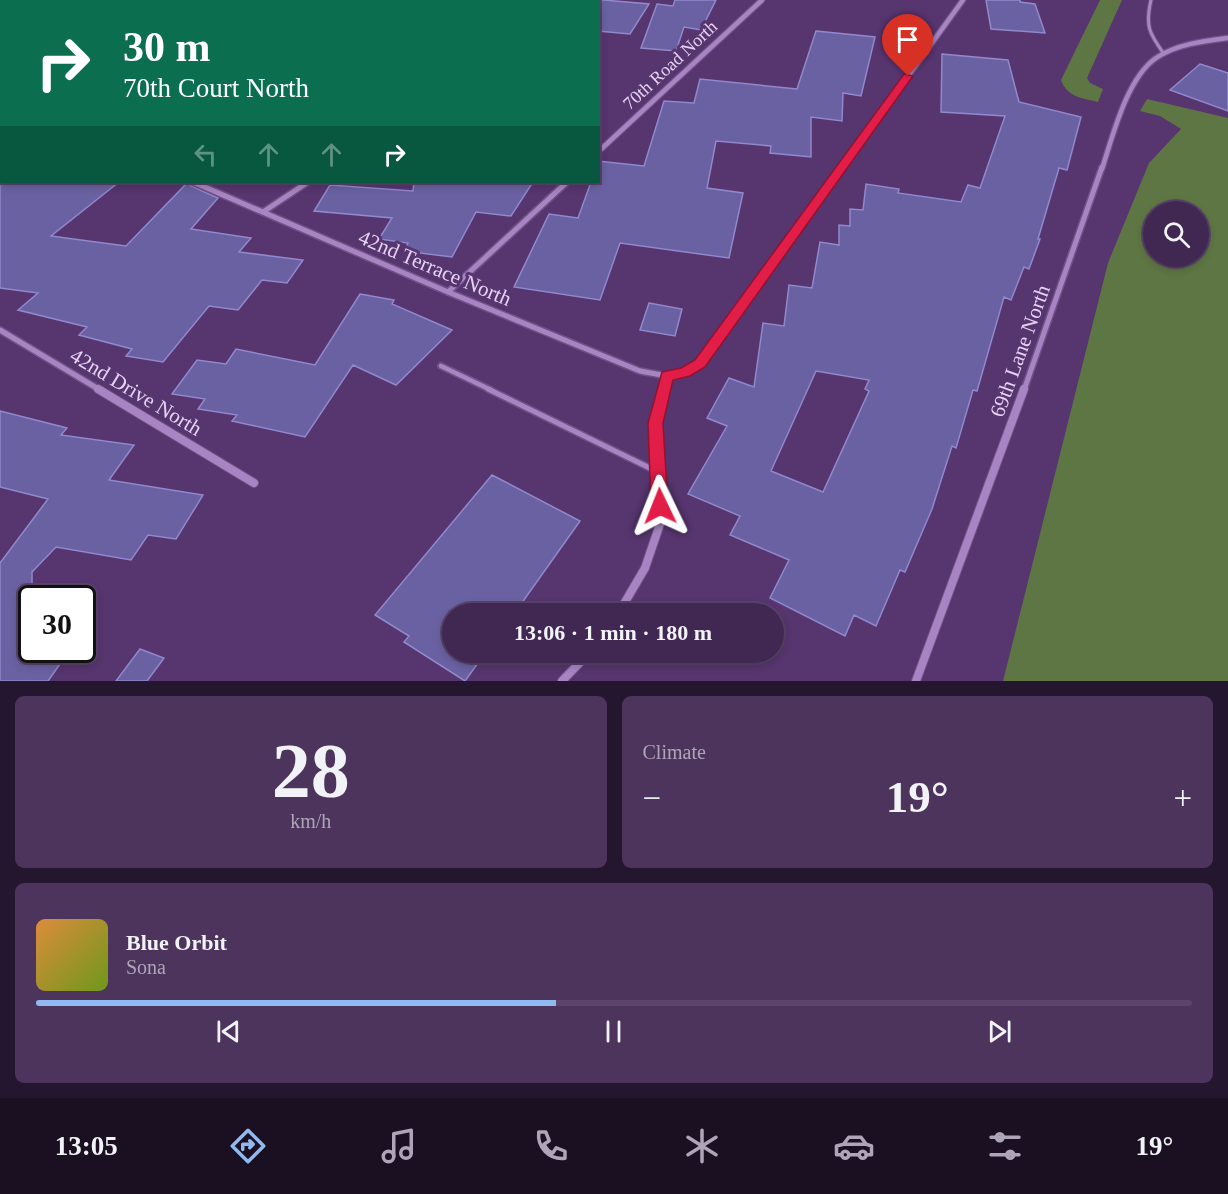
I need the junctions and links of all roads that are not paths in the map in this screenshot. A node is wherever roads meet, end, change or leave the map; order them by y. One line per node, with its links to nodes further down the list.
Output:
1 (762, 0): 6 (street, 70th Road North)
2 (963, 0): 14 (street)
3 (1150, 0): 5 (lane)
4 (1228, 38): 5 (street, 69th Lane North)
5 (1164, 54): 20 (street, 69th Lane North)
6 (600, 150)
7 (195, 183): 10 (street, 42nd Terrace North)
8 (306, 183): 10 (street)
9 (566, 183): 11 (street)
10 (263, 212): 11 (street, 42nd Terrace North)
11 (448, 292): 14 (street, 42nd Terrace North)
12 (0, 330): 16 (street, 42nd Drive North)
13 (441, 366): 15 (lane)
14 (667, 376): 15 (street)
15 (658, 472): 17 (street)
16 (254, 483)
17 (624, 603)
18 (579, 663): 19 (street)
19 (562, 681)
20 (916, 681)

